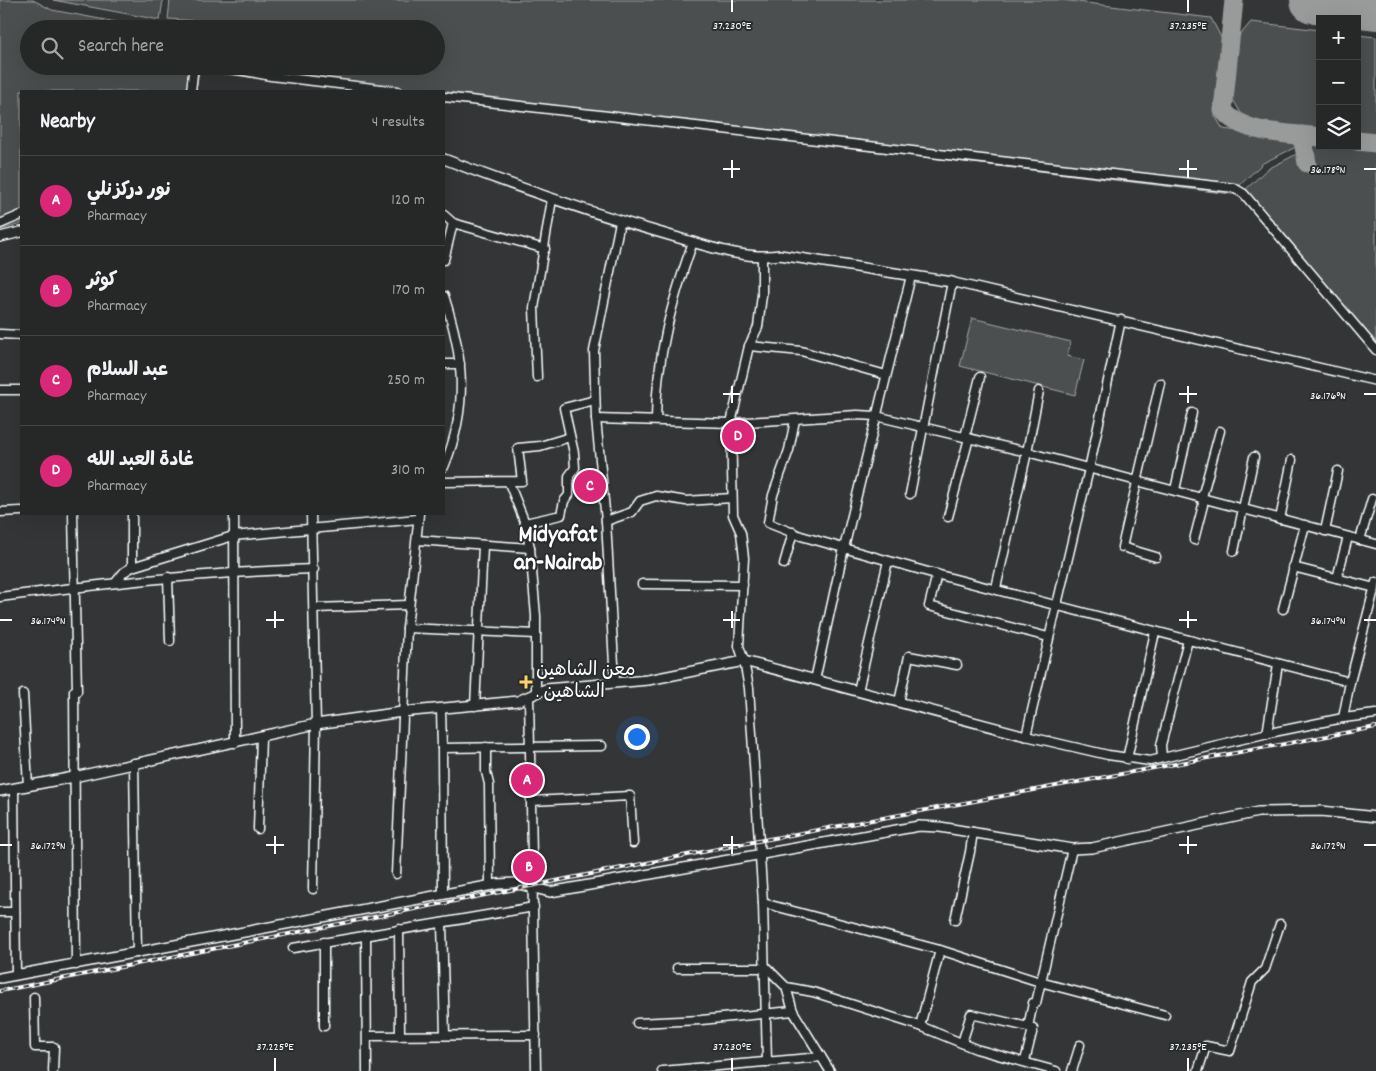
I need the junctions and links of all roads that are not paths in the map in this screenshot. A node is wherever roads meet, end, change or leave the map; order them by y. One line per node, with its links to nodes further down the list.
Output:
1 (193, 75): 3 (street)
2 (266, 75): 4 (street)
3 (191, 90)
4 (390, 90)
5 (445, 96): 26 (street)
6 (445, 159): 7 (street)
7 (552, 199): 10 (street); 16 (street)
8 (20, 215): 12 (street)
9 (445, 216): 11 (street)
10 (620, 222): 15 (street); 37 (street)
11 (453, 223): 16 (street); 17 (street)
12 (0, 224)
13 (20, 232): 14 (street)
14 (0, 237)
15 (692, 242): 18 (street); 41 (street)
16 (545, 249): 30 (street)
17 (445, 256)
18 (762, 257): 19 (street); 25 (street)
19 (911, 276): 20 (street); 29 (street)
20 (952, 282): 22 (street); 44 (street)
21 (445, 302): 28 (street)
22 (1121, 320): 32 (street); 52 (street)
23 (0, 334): 24 (street)
24 (20, 335)
25 (749, 346): 29 (street); 43 (street)
26 (1376, 350)
27 (445, 364): 28 (street)
28 (460, 364): 48 (street)
29 (886, 375): 39 (street)
30 (536, 377)
31 (980, 377): 47 (street)
32 (1376, 381)
33 (1160, 383): 56 (street)
34 (0, 390): 35 (street)
35 (20, 390)
36 (1039, 391): 49 (street)
37 (596, 400): 40 (street); 46 (street)
38 (1192, 413): 57 (street)
39 (876, 416): 42 (street); 44 (street); 86 (street)
40 (596, 419): 41 (street); 72 (street)
41 (656, 420): 43 (street)
42 (794, 420): 43 (street); 77 (street)
43 (731, 422): 60 (street)
44 (924, 428): 47 (street); 58 (street)
45 (1220, 431): 59 (street)
46 (570, 438): 55 (street); 73 (street)
47 (967, 438): 49 (street); 70 (street)
48 (447, 451)
49 (1028, 452): 52 (street); 103 (street)
50 (1254, 457): 62 (street)
51 (1292, 460): 71 (street)
52 (1089, 470): 56 (street); 105 (street)
53 (1338, 471): 76 (street)
54 (445, 482): 55 (street)
55 (509, 482): 73 (street)
56 (1137, 482): 57 (street); 88 (street)
57 (1175, 490): 59 (street)
58 (910, 494)
59 (1202, 497): 62 (street); 81 (street)
60 (732, 498): 72 (street); 100 (street)
61 (1372, 499): 82 (street)
62 (1244, 509): 71 (street); 87 (street)
63 (20, 511): 64 (street)
64 (0, 512)
65 (73, 515): 102 (street)
66 (132, 515): 92 (street)
67 (234, 515): 78 (street)
68 (311, 515): 75 (street)
69 (418, 517): 75 (street); 80 (street)
70 (948, 517)
71 (1280, 519): 74 (street)
72 (606, 521): 120 (street)
73 (525, 523): 85 (street)
74 (1305, 525): 76 (street); 91 (street)
75 (312, 529): 78 (street); 93 (street)
76 (1325, 530): 79 (street)
77 (793, 532): 86 (street); 90 (street)
78 (233, 536): 92 (street); 94 (street)
79 (1348, 537): 82 (street); 97 (street)
80 (417, 540): 84 (street); 106 (street)
81 (1194, 540)
82 (1360, 540): 83 (street)
83 (1376, 544)
84 (483, 546): 85 (street); 110 (street)
85 (530, 548): 112 (street)
86 (844, 548): 89 (street); 119 (street)
87 (1234, 551)
88 (1156, 557)
89 (888, 561): 95 (street); 122 (street)
90 (784, 564)
91 (1293, 567): 97 (street); 108 (street)
92 (132, 568): 98 (street)
93 (314, 569): 94 (street); 107 (street)
94 (234, 571): 96 (street); 135 (street)
95 (937, 574): 103 (street); 113 (street)
96 (168, 577): 98 (street); 115 (street)
97 (1337, 578): 101 (street)
98 (116, 582): 102 (street)
99 (642, 584): 100 (street)
100 (743, 585): 116 (street)
101 (1375, 585): 121 (street)
102 (75, 587): 104 (street); 143 (street)
103 (996, 588): 105 (street)
104 (0, 597)
105 (1056, 604): 111 (street); 113 (street)
106 (409, 605): 107 (street); 109 (street)
107 (314, 608): 131 (street)
108 (1283, 609)
109 (407, 628): 110 (street); 128 (street)
110 (477, 632): 112 (street); 126 (street)
111 (1155, 632): 114 (street); 141 (street)
112 (536, 634): 124 (street)
113 (1048, 637): 133 (street)
114 (1188, 640): 117 (street); 140 (street)
115 (170, 641)
116 (744, 661): 119 (street); 120 (street); 153 (street)
117 (1278, 664): 121 (street); 132 (street)
118 (956, 665): 125 (street)
119 (815, 680): 122 (street)
120 (615, 682): 124 (street)
121 (1350, 682): 130 (street)
122 (858, 692): 125 (street)
123 (23, 694): 144 (street)
124 (533, 695): 126 (street); 138 (street)
125 (899, 702): 133 (street)
126 (475, 706): 127 (street)
127 (442, 710): 128 (street); 139 (street)
128 (402, 712): 131 (street); 154 (street)
129 (1376, 714): 130 (street)
130 (1343, 718): 132 (street)
131 (316, 724): 134 (street); 157 (street)
132 (1267, 734): 140 (street)
133 (1026, 736): 141 (street)
134 (261, 737): 135 (street); 149 (street)
135 (235, 743): 142 (street)
136 (602, 746): 138 (street)
137 (486, 747): 138 (street); 139 (street); 155 (street)
138 (531, 747): 147 (street)
139 (442, 748): 158 (street)
140 (1162, 758): 141 (street)
141 (1127, 759)
142 (134, 764): 143 (street); 171 (street)
143 (74, 777): 144 (street); 172 (street)
144 (28, 786): 145 (street)
145 (14, 789): 146 (street); 162 (street)
146 (0, 791)
147 (532, 801): 151 (street); 156 (street)
148 (1376, 817): 152 (street)
149 (258, 829)
150 (973, 832): 152 (street); 153 (street); 163 (street)
151 (633, 843)
152 (1072, 849): 177 (street)
153 (759, 854): 156 (street); 159 (street)
154 (396, 874)
155 (490, 885): 156 (street); 158 (street)
156 (534, 887): 160 (street)
157 (313, 889)
158 (443, 894): 171 (street)
159 (763, 903): 170 (street); 173 (street)
160 (534, 907): 164 (street); 188 (street)
161 (0, 912): 162 (street)
162 (15, 912): 175 (street)
163 (955, 920)
164 (442, 923): 166 (street); 187 (street)
165 (1280, 924): 204 (street)
166 (399, 929): 167 (street); 190 (street)
167 (366, 935): 168 (street); 189 (street)
168 (324, 942): 169 (street); 184 (street)
169 (293, 948)
170 (940, 950): 177 (street); 185 (street)
171 (137, 953): 172 (street)
172 (76, 965): 175 (street)
173 (764, 966): 174 (street); 178 (street); 181 (street)
174 (677, 968)
175 (16, 975): 176 (street)
176 (0, 978)
177 (1040, 982): 182 (street); 186 (street)
178 (786, 987): 180 (street); 185 (street)
179 (34, 997): 197 (street)
180 (793, 1011): 181 (street); 193 (street)
181 (767, 1014): 183 (street); 195 (street)
182 (1165, 1015)
183 (637, 1023)
184 (324, 1026)
185 (920, 1026): 191 (street)
186 (1028, 1027): 191 (street); 194 (street)
187 (445, 1035): 188 (street); 190 (street)
188 (536, 1035): 199 (street)
189 (368, 1036): 190 (street); 198 (street)
190 (400, 1036)
191 (962, 1043): 194 (street)
192 (1080, 1045): 203 (street)
193 (822, 1057): 195 (street); 201 (street)
194 (1025, 1061): 202 (street)
195 (765, 1065): 196 (street)
196 (718, 1069): 200 (street)
197 (53, 1071)
198 (367, 1071)
199 (536, 1071)
200 (663, 1071)
201 (830, 1071)
202 (1056, 1071)
203 (1072, 1071)
204 (1198, 1071)

